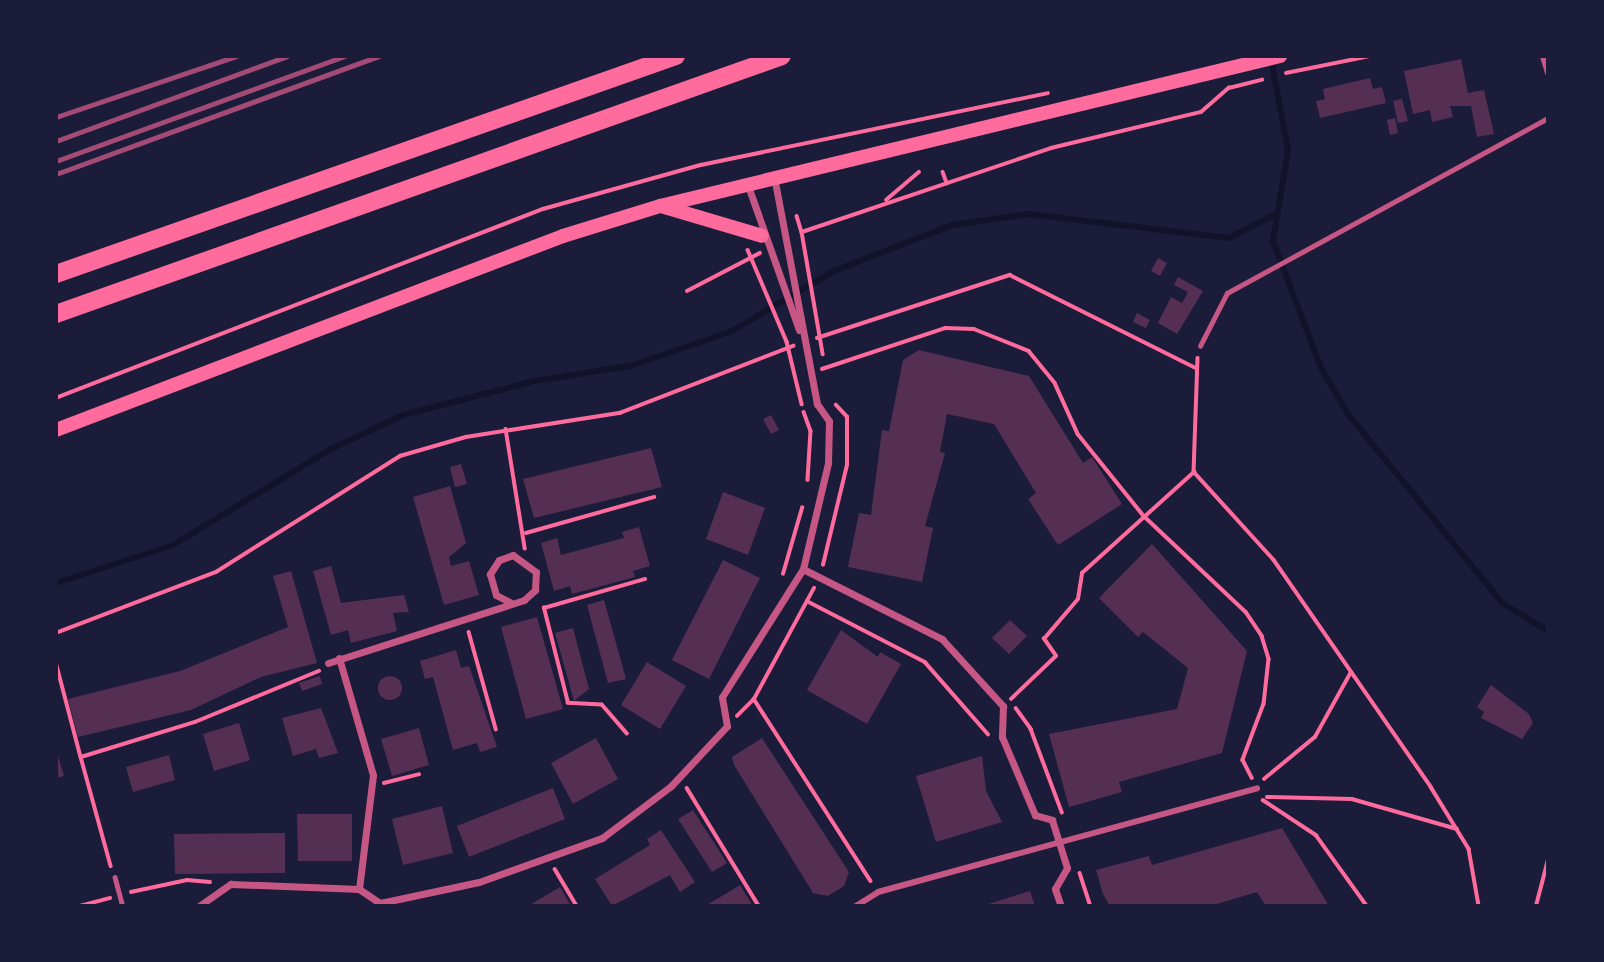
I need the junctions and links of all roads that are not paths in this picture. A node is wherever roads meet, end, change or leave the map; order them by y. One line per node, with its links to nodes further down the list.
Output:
1 (676, 56): 11 (highway)
2 (782, 56): 12 (highway)
3 (1280, 56): 7 (main road)
4 (1543, 56): 5 (street)
5 (1548, 72)
6 (1548, 118): 14 (lane)
7 (774, 176): 8 (main road); 13 (street)
8 (747, 183): 9 (main road); 10 (street)
9 (660, 206): 10 (main road); 15 (main road)
10 (766, 246): 13 (street)
11 (56, 274)
12 (56, 314)
13 (804, 343): 16 (street)
14 (1200, 345)
15 (56, 430)
16 (803, 569): 21 (street); 24 (street)
17 (510, 602): 17 (street); 18 (street)
18 (339, 658): 19 (street); 23 (street)
19 (328, 663)
20 (1256, 786): 21 (street)
21 (1059, 844): 27 (street); 28 (street)
22 (115, 877): 25 (lane)
23 (359, 889): 24 (street); 26 (street)
24 (379, 905)
25 (123, 906)
26 (199, 906)
27 (856, 906)
28 (1061, 906)

